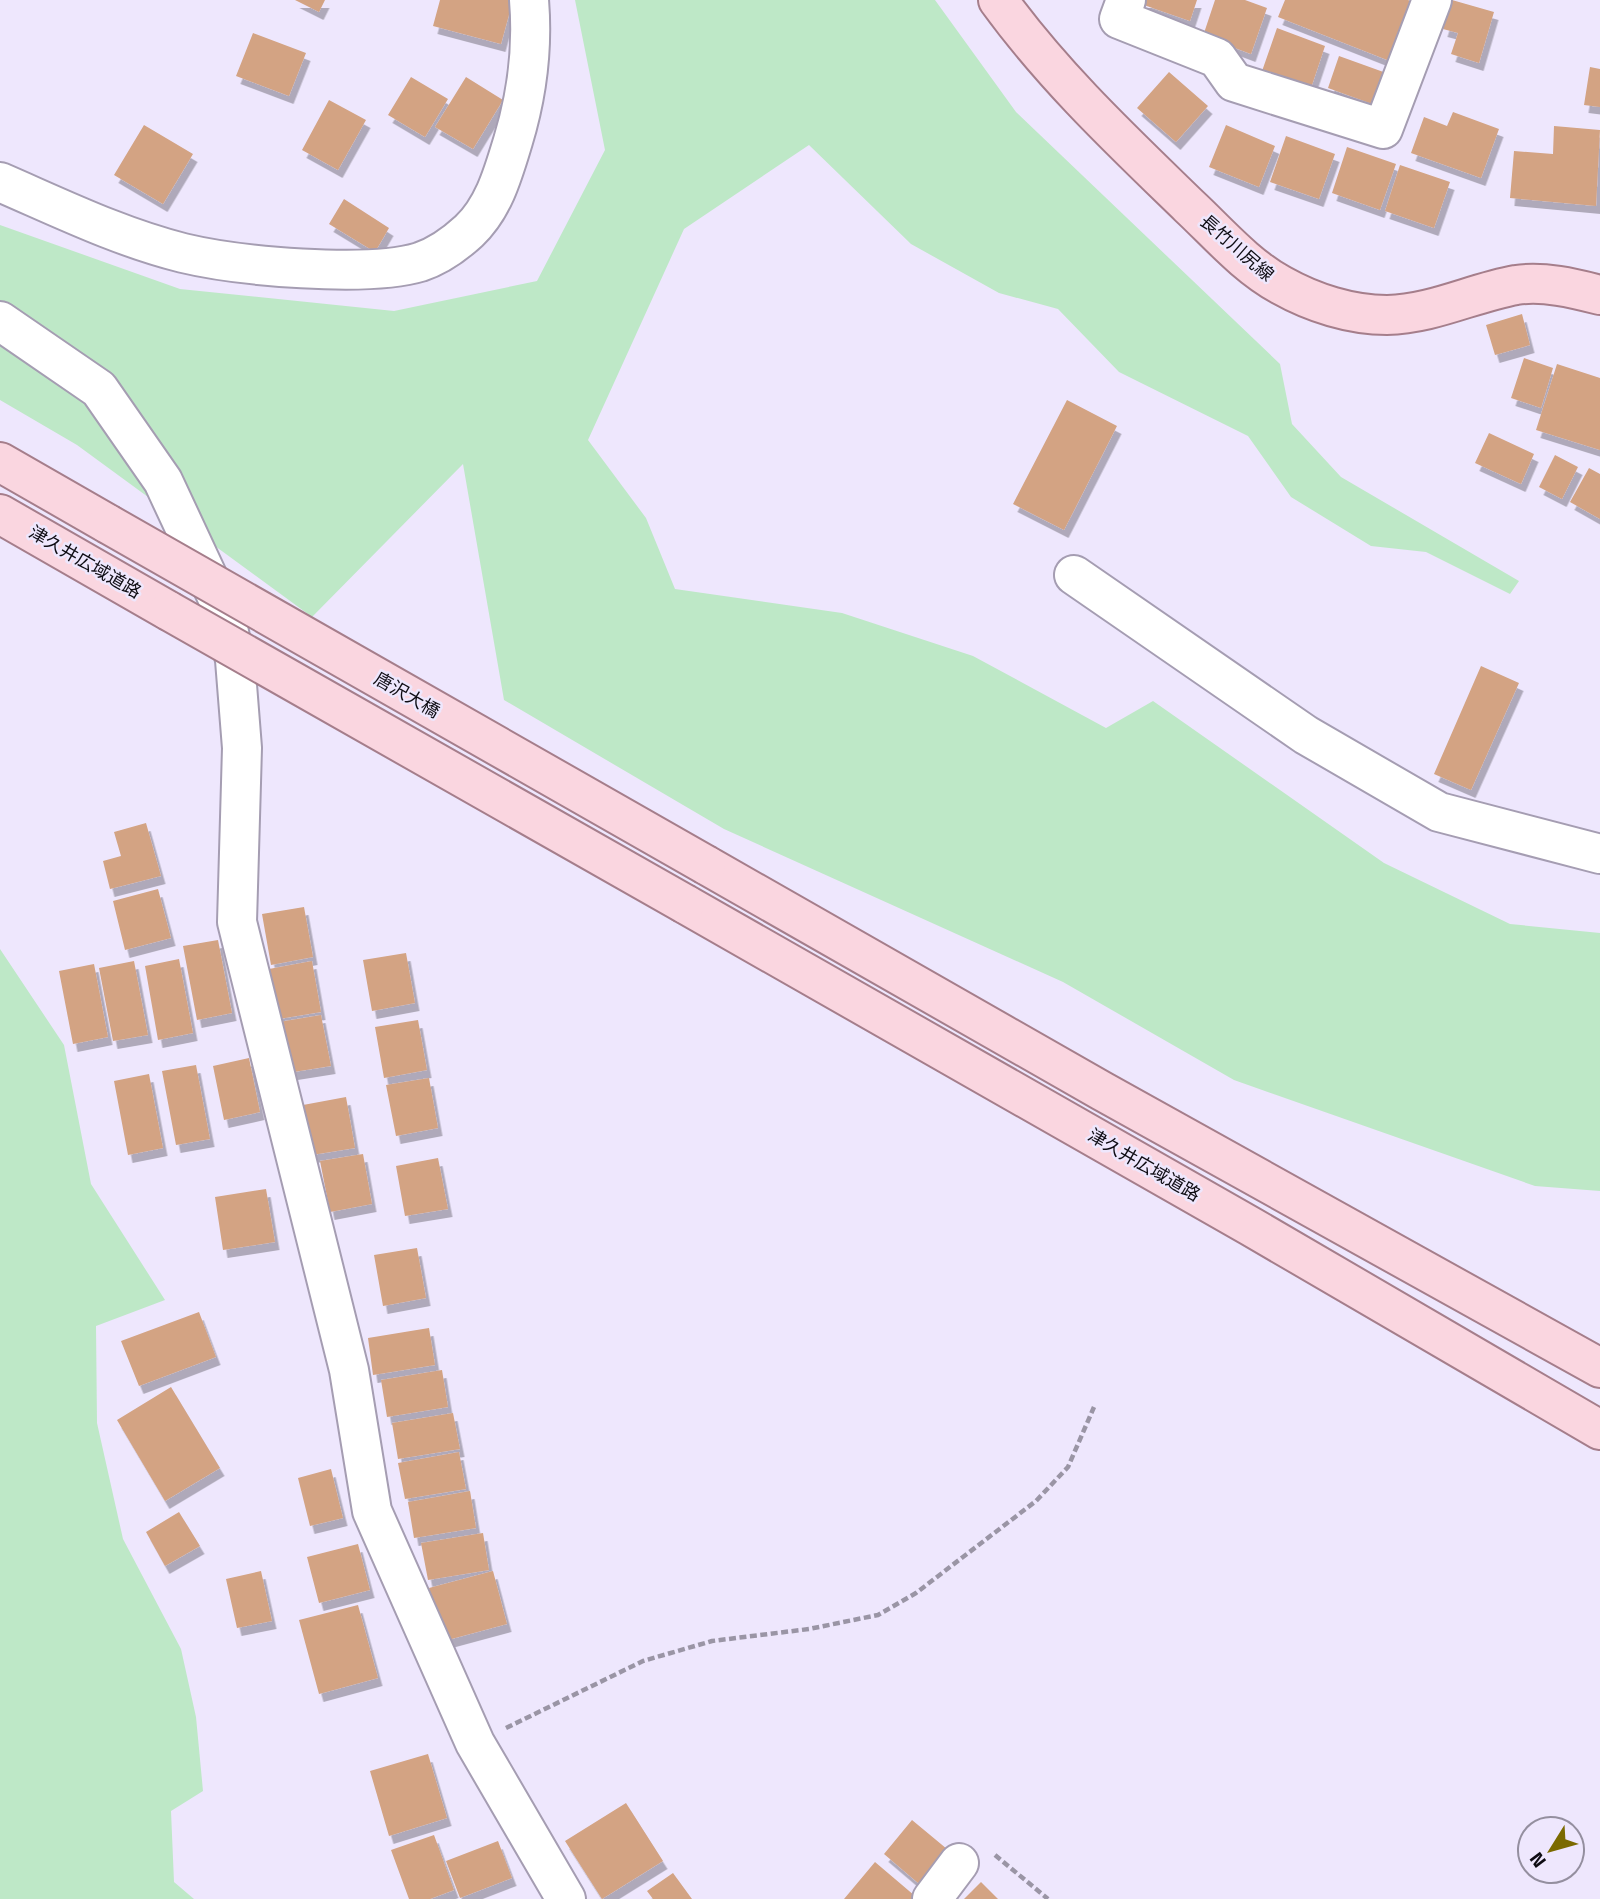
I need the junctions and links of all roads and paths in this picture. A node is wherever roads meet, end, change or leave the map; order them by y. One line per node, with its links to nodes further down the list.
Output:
1 (529, 0): 5 (street)
2 (998, 0): 6 (main road, 長竹川尻線)
3 (1126, 0): 4 (street)
4 (1432, 0)
5 (0, 182)
6 (1600, 295)
7 (0, 321): 15 (street)
8 (0, 462): 12 (main road, 唐沢大橋, bridge)
9 (0, 514): 14 (main road, 津久井広域道路, bridge)
10 (1074, 575): 11 (street)
11 (1600, 854)
12 (1600, 1368)
13 (1094, 1407): 15 (path)
14 (1600, 1430)
15 (475, 1743): 17 (street)
16 (959, 1863): 18 (street); 19 (path)
17 (566, 1899)
18 (932, 1899)
19 (1048, 1899)

